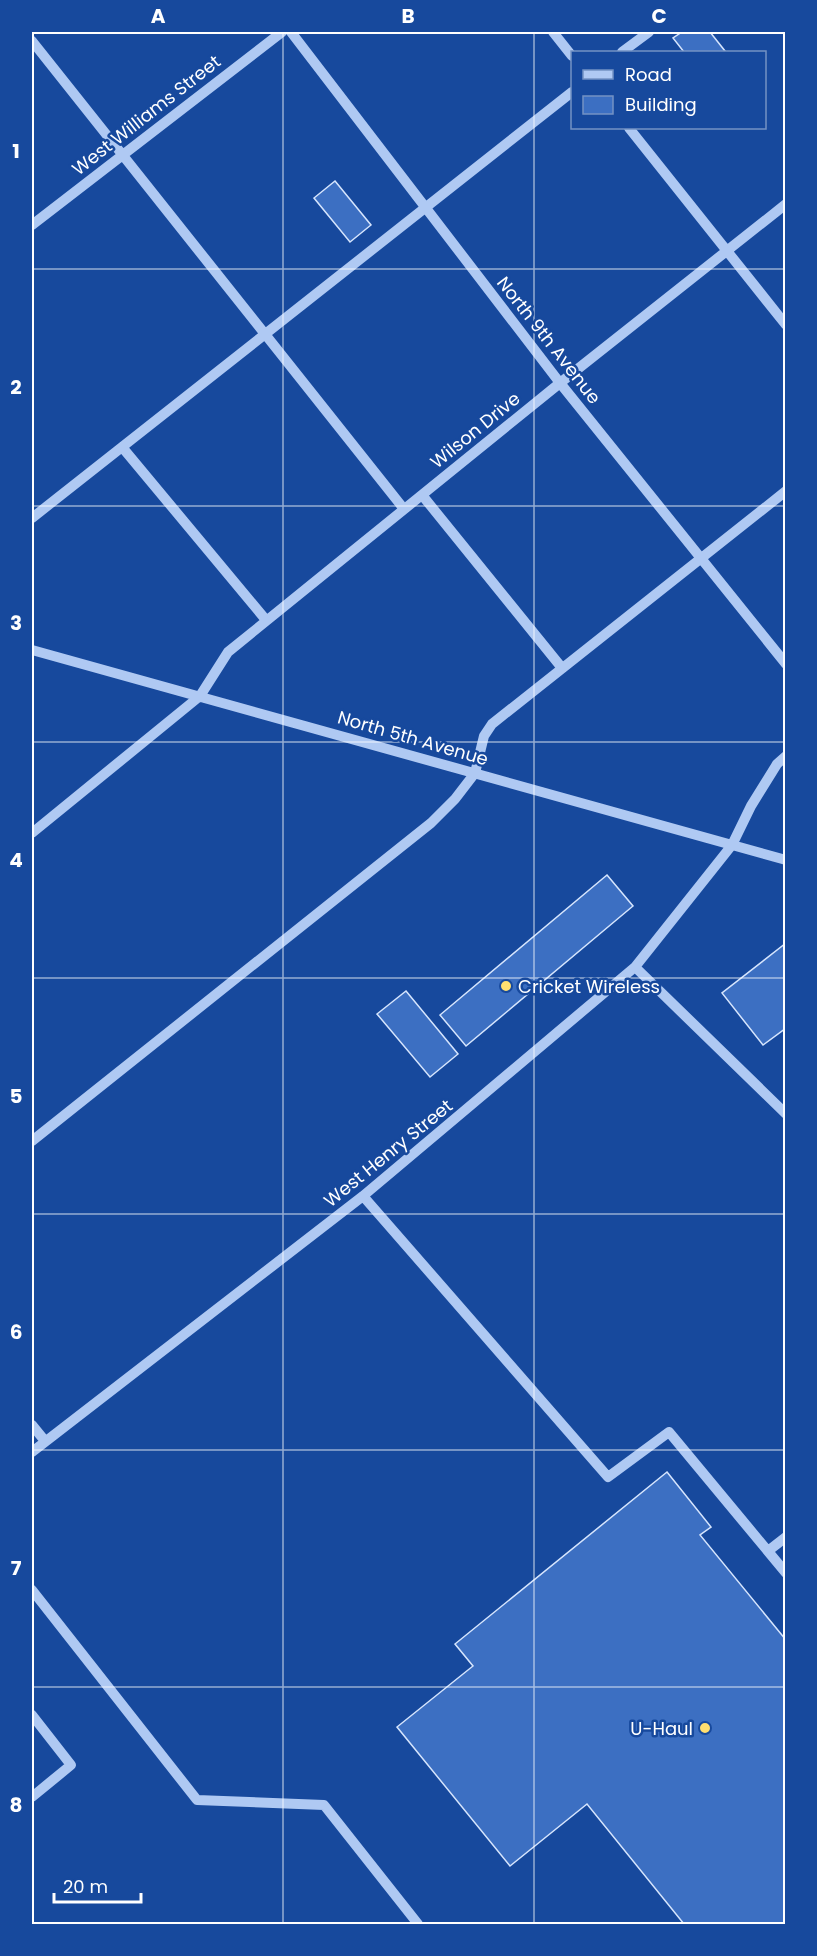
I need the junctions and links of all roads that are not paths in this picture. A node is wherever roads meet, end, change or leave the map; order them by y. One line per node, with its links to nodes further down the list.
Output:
1 (282, 32): 10 (street, West Williams Street)
2 (291, 32): 12 (street, North 9th Avenue)
3 (553, 32): 7 (street)
4 (649, 32): 6 (street)
5 (32, 41): 10 (street)
6 (623, 51)
7 (571, 54)
8 (571, 94): 12 (street)
9 (630, 129): 14 (street)
10 (122, 155): 13 (street, West Williams Street); 16 (street)
11 (786, 204): 14 (street, Wilson Drive)
12 (426, 207): 16 (street); 17 (street, North 9th Avenue)
13 (32, 225)
14 (727, 251): 15 (street); 17 (street, Wilson Drive)
15 (786, 325)
16 (265, 334): 18 (street); 21 (street)
17 (560, 383): 20 (street, Wilson Drive); 23 (street, North 9th Avenue)
18 (122, 447): 22 (street); 24 (street)
19 (786, 491): 23 (street)
20 (422, 495): 21 (street, Wilson Drive); 27 (street)
21 (404, 509): 24 (street, Wilson Drive)
22 (32, 518)
23 (700, 558): 26 (street, North 9th Avenue); 27 (street)
24 (266, 620): 28 (street, Wilson Drive)
25 (32, 650): 28 (street, North 5th Avenue)
26 (786, 664)
27 (562, 668): 30 (street)
28 (200, 696): 30 (street, North 5th Avenue); 31 (street, Wilson Drive)
29 (786, 756): 32 (street, West Henry Street)
30 (475, 773): 32 (street, North 5th Avenue); 36 (street)
31 (32, 833)
32 (732, 844): 33 (street, North 5th Avenue); 34 (street, West Henry Street)
33 (786, 861)
34 (635, 967): 35 (street); 37 (street, West Henry Street)
35 (786, 1114)
36 (32, 1141)
37 (363, 1196): 39 (street, West Henry Street); 42 (street)
38 (32, 1425): 39 (street)
39 (45, 1442): 40 (street, West Henry Street)
40 (32, 1452)
41 (786, 1538): 42 (street)
42 (768, 1551): 43 (street)
43 (786, 1573)
44 (32, 1590): 47 (street)
45 (32, 1715): 46 (street)
46 (32, 1797)
47 (418, 1924)

